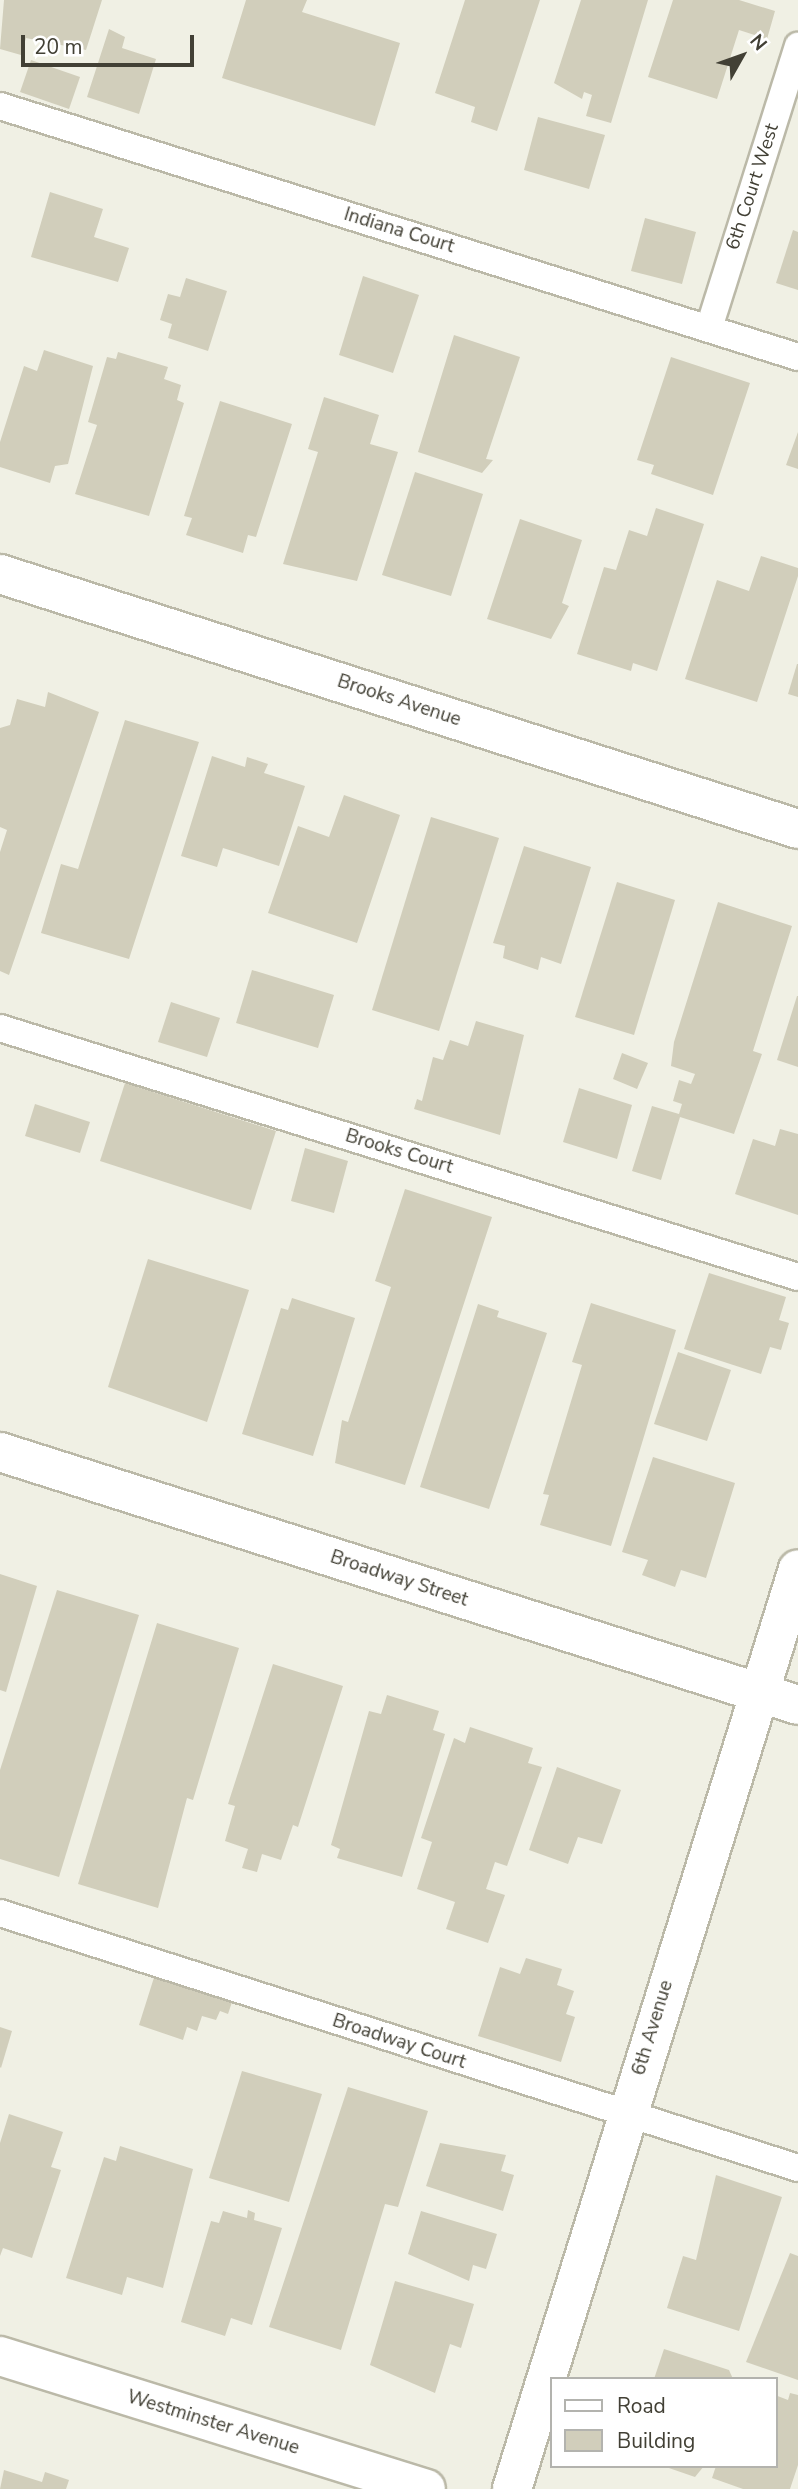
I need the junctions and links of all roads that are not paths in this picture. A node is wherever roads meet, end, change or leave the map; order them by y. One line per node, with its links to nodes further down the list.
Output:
1 (798, 46): 3 (lane, 6th Court West)
2 (0, 106): 3 (lane, Indiana Court)
3 (709, 328): 4 (lane, Indiana Court)
4 (798, 357)
5 (0, 574): 6 (street, Brooks Avenue)
6 (798, 828)
7 (0, 1028): 8 (lane, Brooks Court)
8 (798, 1277)
9 (0, 1452): 11 (street, Broadway Street)
10 (798, 1569): 11 (street, 6th Avenue)
11 (759, 1693): 12 (street, Broadway Street); 14 (street, 6th Avenue)
12 (798, 1705)
13 (0, 1913): 14 (lane, Broadway Court)
14 (626, 2115): 15 (lane, Broadway Court); 18 (street, 6th Avenue)
15 (798, 2168)
16 (0, 2356): 17 (street, Westminster Avenue)
17 (426, 2489)
18 (512, 2489)

